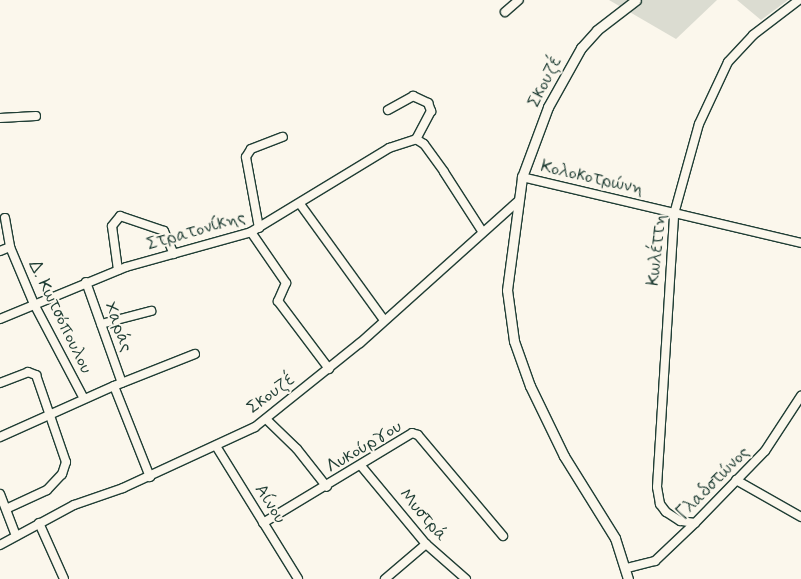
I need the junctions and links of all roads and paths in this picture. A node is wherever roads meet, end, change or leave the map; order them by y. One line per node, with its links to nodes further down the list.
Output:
1 (519, 0): 4 (street)
2 (636, 0): 10 (street, Σκουζέ)
3 (799, 0): 13 (street, Κωλέττη)
4 (505, 12)
5 (388, 110): 9 (street)
6 (36, 116): 7 (street)
7 (0, 118)
8 (283, 137): 15 (street)
9 (416, 139): 12 (street, Στρατονίκης); 16 (street)
10 (522, 177): 11 (street, Σκουζέ); 13 (street, Κολοκοτρώνη)
11 (518, 201): 16 (street, Σκουζέ); 54 (street, Σκουζέ)
12 (300, 204): 15 (street, Στρατονίκης); 27 (street)
13 (674, 214): 18 (street, Κολοκοτρώνη); 49 (street, Κωλέττη)
14 (5, 218): 19 (street, Δ. Κωτσόπουλου)
15 (259, 228): 17 (street, Στρατονίκης)
16 (482, 231): 27 (street, Σκουζέ)
17 (251, 232): 21 (street, Στρατονίκης); 30 (street)
18 (801, 243)
19 (10, 247): 20 (street); 24 (street, Δ. Κωτσόπουλου)
20 (0, 251)
21 (174, 254): 22 (street, Στρατονίκης); 22 (street)
22 (118, 270): 23 (street, Στρατονίκης)
23 (86, 282): 24 (street, Στρατονίκης); 28 (street, Χαράς)
24 (34, 304): 26 (street, Στρατονίκης); 34 (street, Δ. Κωτσόπουλου)
25 (151, 311): 28 (street)
26 (0, 319)
27 (384, 320): 30 (street, Σκουζέ)
28 (101, 324): 32 (street, Χαράς)
29 (195, 354): 32 (street)
30 (329, 369): 37 (street, Σκουζέ)
31 (0, 383): 36 (street)
32 (122, 383): 33 (street)
33 (114, 386): 34 (street); 41 (street)
34 (84, 399): 36 (street)
35 (800, 400): 42 (street, Γλαδστώνος)
36 (51, 414): 38 (street); 45 (street)
37 (266, 419): 39 (street, Σκουζέ); 43 (street)
38 (0, 437)
39 (216, 446): 41 (street, Σκουζέ); 48 (street, Αίνου)
40 (362, 467): 43 (street, Λυκούργου); 51 (street, Λυκούργου); 52 (street, Μυστρά)
41 (150, 477): 47 (street, Σκουζέ)
42 (736, 480): 46 (street); 49 (street, Γλαδστώνος)
43 (327, 487): 48 (street, Λυκούργου)
44 (0, 494): 45 (street)
45 (6, 509): 50 (street)
46 (801, 517)
47 (39, 523): 50 (street, Σκουζέ); 55 (street)
48 (263, 523): 56 (street, Αίνου)
49 (695, 523): 54 (street, Γλαδστώνος)
50 (16, 536): 53 (street, Σκουζέ)
51 (503, 536)
52 (426, 544): 57 (street); 58 (street, Μυστρά)
53 (0, 545)
54 (627, 568): 59 (street, Σκουζέ)
55 (64, 579)
56 (298, 579)
57 (385, 579)
58 (466, 579)
59 (628, 579)

